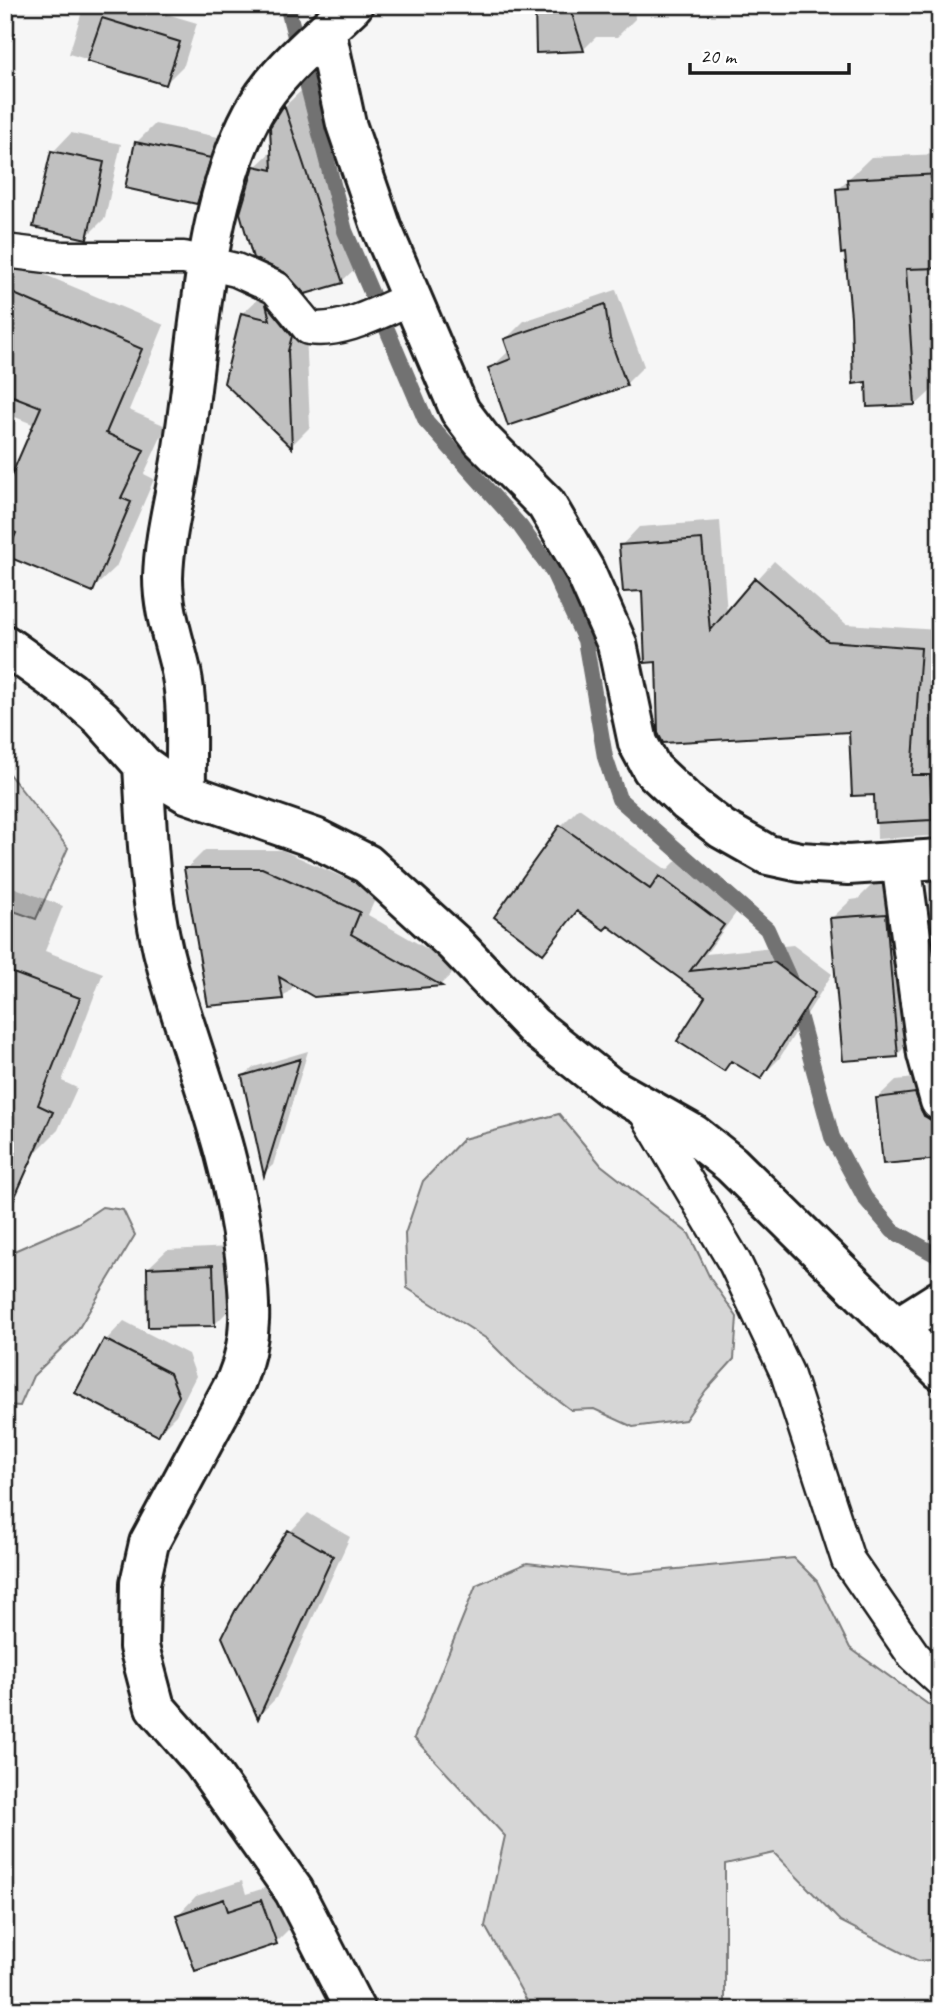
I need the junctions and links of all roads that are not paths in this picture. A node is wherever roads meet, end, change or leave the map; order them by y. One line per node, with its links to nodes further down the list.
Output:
1 (353, 5): 2 (street)
2 (326, 31): 4 (street); 5 (street)
3 (5, 251): 4 (lane)
4 (209, 264): 5 (lane); 8 (street)
5 (412, 298): 10 (street)
6 (5, 645): 7 (street)
7 (144, 765): 8 (street); 17 (street)
8 (187, 793): 12 (street)
9 (940, 859): 10 (street)
10 (901, 862): 11 (street)
11 (940, 1101)
12 (642, 1106): 14 (street); 16 (lane)
13 (940, 1300): 14 (street)
14 (896, 1328): 15 (street)
15 (940, 1370)
16 (940, 1680)
17 (355, 2010)

